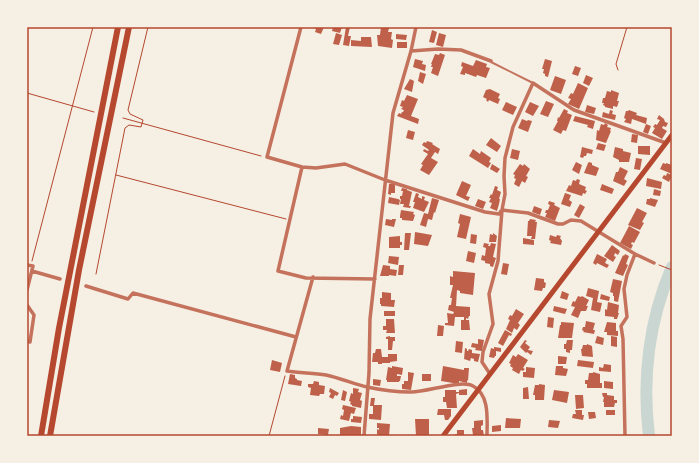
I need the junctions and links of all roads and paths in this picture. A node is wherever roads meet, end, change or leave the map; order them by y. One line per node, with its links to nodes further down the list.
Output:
1 (93, 27): 13 (path)
2 (118, 27): 45 (highway)
3 (129, 27): 46 (highway)
4 (148, 27): 16 (path)
5 (302, 27): 19 (street)
6 (416, 27): 8 (street)
7 (627, 27): 10 (path)
8 (411, 51): 9 (street); 22 (street)
9 (491, 61): 11 (lane)
10 (618, 70)
11 (533, 83): 18 (street); 23 (street)
12 (27, 93): 13 (path)
13 (73, 106): 14 (path); 29 (path)
14 (94, 112)
15 (123, 118): 16 (path)
16 (143, 123): 19 (path); 21 (path)
17 (672, 135): 18 (main road)
18 (666, 143): 25 (main road)
19 (267, 157): 20 (street)
20 (302, 167): 22 (street); 24 (street)
21 (115, 175): 24 (path); 32 (path)
22 (385, 180): 23 (street); 35 (street)
23 (502, 210): 25 (street); 42 (street)
24 (290, 220): 33 (street)
25 (598, 232): 26 (street); 42 (main road)
26 (635, 254): 27 (street); 51 (street)
27 (654, 263): 30 (path)
28 (27, 264): 29 (street)
29 (34, 266): 31 (street)
30 (672, 270)
31 (32, 271): 34 (street); 37 (street)
32 (96, 274)
33 (313, 277): 35 (street); 39 (street)
34 (60, 279)
35 (374, 279): 43 (street)
36 (86, 286): 39 (street)
37 (27, 290)
38 (27, 305): 40 (street)
39 (296, 337): 41 (street)
40 (27, 341)
41 (287, 371): 43 (street); 47 (path)
42 (490, 374): 44 (main road)
43 (368, 387): 44 (street); 48 (street)
44 (478, 390): 49 (main road); 50 (street)
45 (41, 436)
46 (50, 436)
47 (269, 436)
48 (364, 436)
49 (443, 436)
50 (487, 436)
51 (625, 436)

